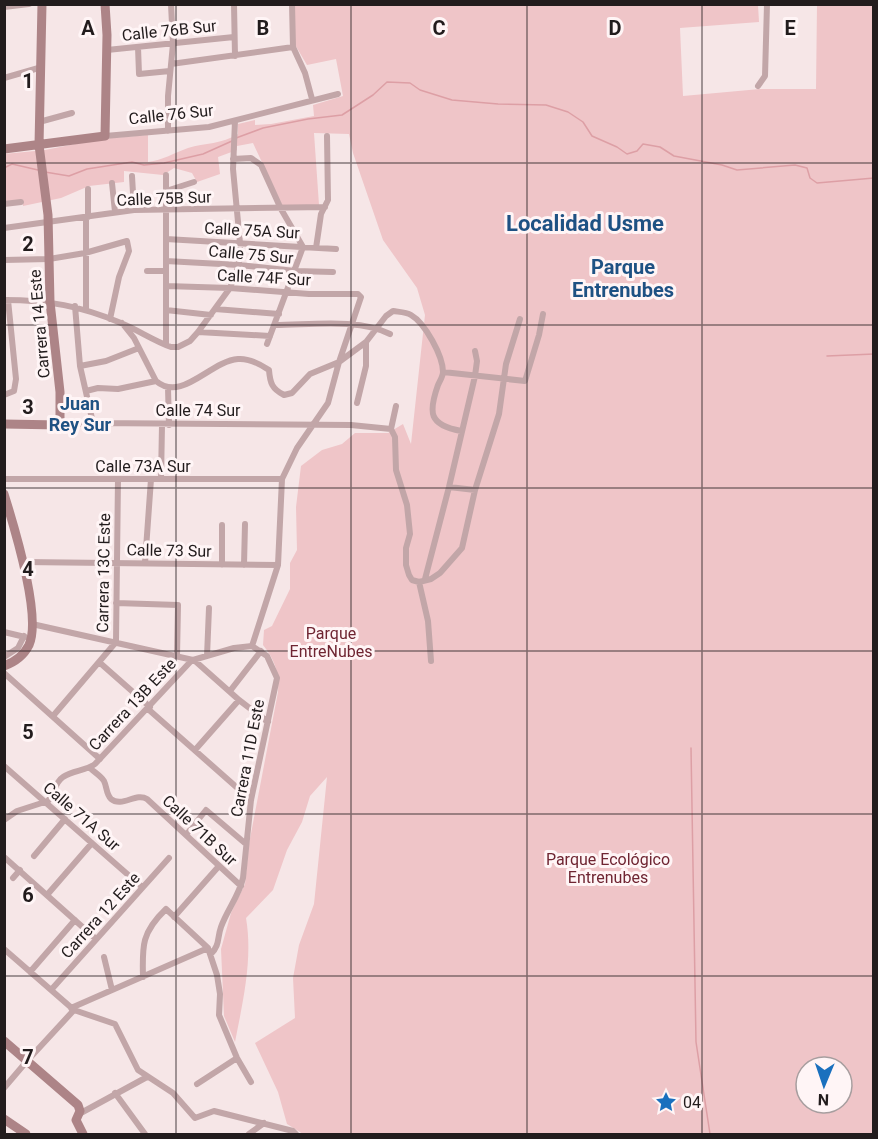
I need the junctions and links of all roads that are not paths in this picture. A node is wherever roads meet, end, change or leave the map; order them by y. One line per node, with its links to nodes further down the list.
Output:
1 (29, 4): 8 (street)
2 (42, 4): 15 (street, Carrera 14 Este)
3 (105, 4): 13 (street)
4 (171, 4): 10 (street)
5 (234, 4): 9 (street)
6 (292, 4): 12 (street)
7 (767, 4): 18 (street)
8 (4, 7)
9 (234, 37): 10 (street, Calle 76B Sur); 14 (street)
10 (173, 44): 11 (street, Calle 76B Sur); 16 (street)
11 (138, 47): 13 (street, Calle 76B Sur); 16 (street)
12 (292, 47): 14 (street); 20 (street)
13 (107, 50): 25 (street)
14 (235, 56): 16 (street)
15 (42, 67): 17 (street); 23 (street, Carrera 14 Este)
16 (171, 67): 24 (street)
17 (4, 78)
18 (758, 86)
19 (338, 94): 20 (street, Calle 76 Sur)
20 (312, 99): 22 (street, Calle 76 Sur)
21 (72, 113): 23 (street)
22 (235, 121): 24 (street, Calle 76 Sur); 29 (street)
23 (39, 122): 27 (street, Carrera 14 Este)
24 (168, 131): 25 (street, Calle 76 Sur)
25 (105, 136): 27 (street, Calle 76 Sur)
26 (327, 136): 38 (street)
27 (39, 145): 28 (street, Calle 76 Sur); 45 (street, Carrera 14 Este)
28 (4, 149)
29 (233, 159): 39 (street); 42 (street)
30 (166, 175): 35 (street)
31 (132, 176): 40 (street)
32 (194, 182): 35 (street)
33 (112, 183): 43 (street)
34 (88, 189): 44 (street)
35 (166, 191): 41 (street)
36 (21, 202): 37 (street)
37 (4, 204)
38 (325, 207): 39 (street, Calle 75B Sur); 50 (street)
39 (281, 209): 42 (street, Calle 75B Sur); 49 (street)
40 (134, 210): 41 (street, Calle 75B Sur); 43 (street, Calle 75B Sur)
41 (166, 210): 42 (street, Calle 75B Sur); 47 (street)
42 (238, 210): 48 (street)
43 (115, 212): 44 (street, Calle 75B Sur)
44 (87, 217): 45 (street, Calle 75B Sur); 52 (street)
45 (48, 224): 46 (street, Calle 75B Sur); 53 (street, Carrera 14 Este)
46 (4, 228)
47 (166, 239): 48 (street, Calle 75A Sur); 55 (street)
48 (240, 243): 49 (street, Calle 75A Sur); 56 (street)
49 (303, 247): 50 (street, Calle 75A Sur); 59 (street)
50 (316, 248): 51 (street, Calle 75A Sur)
51 (336, 249)
52 (85, 253): 53 (street); 67 (street); 72 (street)
53 (49, 259): 54 (street); 65 (street, Carrera 14 Este)
54 (4, 260)
55 (166, 261): 56 (street, Calle 75 Sur); 58 (street)
56 (239, 265): 59 (street, Calle 75 Sur); 62 (street)
57 (147, 271): 58 (street)
58 (166, 271): 61 (street)
59 (295, 271): 60 (street, Calle 75 Sur); 63 (street)
60 (333, 272)
61 (166, 286): 62 (street, Calle 74F Sur); 68 (street)
62 (231, 288): 63 (street, Calle 74F Sur); 69 (street)
63 (287, 291): 70 (street); 76 (street, Calle 74F Sur)
64 (6, 300): 65 (street); 94 (street)
65 (50, 302): 66 (street); 99 (street, Carrera 14 Este)
66 (75, 306): 67 (street); 87 (street)
67 (86, 310): 72 (street)
68 (166, 310): 69 (street); 83 (street)
69 (213, 312): 70 (street); 78 (street)
70 (279, 314): 75 (street)
71 (543, 314): 90 (street)
72 (110, 319): 74 (street)
73 (520, 319): 90 (street)
74 (122, 323): 83 (street); 84 (street)
75 (275, 324): 76 (street); 80 (street)
76 (351, 325): 77 (street); 86 (street)
77 (377, 327): 79 (street); 81 (street); 88 (street)
78 (198, 332): 80 (street); 83 (street)
79 (390, 334)
80 (270, 336): 82 (street)
81 (366, 342): 86 (street); 95 (street)
82 (267, 344)
83 (166, 345)
84 (140, 348): 87 (street); 91 (street)
85 (475, 351): 89 (street)
86 (339, 362): 92 (street); 101 (street)
87 (80, 366): 93 (street)
88 (443, 372): 89 (street); 103 (street)
89 (475, 376): 90 (street); 103 (street)
90 (504, 380): 110 (street)
91 (156, 381): 92 (street); 93 (street)
92 (168, 388): 100 (street)
93 (86, 391): 97 (street)
94 (4, 395)
95 (357, 403)
96 (396, 406): 102 (street)
97 (93, 423): 99 (street, Calle 74 Sur); 100 (street, Calle 74 Sur)
98 (4, 424): 99 (street, Calle 74 Sur)
99 (60, 425)
100 (165, 425): 101 (street, Calle 74 Sur); 107 (street)
101 (312, 425): 102 (street, Calle 74 Sur); 108 (street)
102 (392, 429): 120 (street)
103 (461, 431): 109 (street)
104 (4, 479): 105 (street, Calle 73A Sur)
105 (118, 479): 106 (street, Calle 73A Sur); 115 (street, Carrera 13C Este)
106 (151, 479): 107 (street, Calle 73A Sur); 116 (street)
107 (160, 479): 108 (street, Calle 73A Sur)
108 (282, 479): 119 (street)
109 (449, 487): 110 (street); 120 (street)
110 (475, 490): 120 (street)
111 (4, 494): 114 (street)
112 (245, 524): 118 (street)
113 (222, 525): 117 (street)
114 (24, 562): 115 (street, Calle 73 Sur); 123 (street)
115 (117, 563): 116 (street, Calle 73 Sur); 121 (street, Carrera 13C Este)
116 (145, 563): 117 (street, Calle 73 Sur)
117 (222, 565): 118 (street, Calle 73 Sur)
118 (244, 565): 119 (street, Calle 73 Sur)
119 (278, 565): 127 (street)
120 (422, 581): 134 (street)
121 (116, 603): 126 (street, Carrera 13C Este); 131 (street)
122 (209, 608): 129 (street)
123 (32, 624): 125 (street); 126 (street)
124 (4, 632): 125 (street)
125 (28, 637): 130 (street); 135 (street)
126 (116, 642): 131 (street); 133 (street, Carrera 13C Este)
127 (252, 646): 128 (street, Carrera 11D Este); 129 (street)
128 (261, 651): 137 (street); 141 (street, Carrera 11D Este)
129 (207, 656): 132 (street)
130 (4, 657)
131 (177, 657): 132 (street)
132 (193, 660): 137 (street); 139 (street, Carrera 13B Este)
133 (99, 662): 139 (street); 140 (street, Carrera 13C Este)
134 (431, 662)
135 (4, 666)
136 (4, 673): 140 (street)
137 (230, 692): 138 (street)
138 (239, 700): 141 (street); 142 (street)
139 (149, 708): 142 (street); 143 (street, Carrera 13B Este)
140 (52, 716): 143 (street)
141 (268, 722): 146 (street, Carrera 11D Este)
142 (195, 750): 146 (street)
143 (100, 759): 145 (street, Carrera 13B Este)
144 (4, 766): 147 (street, Calle 71A Sur)
145 (90, 768): 147 (street, Carrera 13B Este); 150 (street, Calle 71B Sur)
146 (251, 800): 152 (street, Carrera 11D Este)
147 (45, 802): 148 (street, Calle 71A Sur); 149 (street)
148 (65, 819): 151 (street, Calle 71A Sur); 154 (street)
149 (4, 820)
150 (186, 835): 152 (street); 156 (street, Calle 71B Sur)
151 (92, 843): 160 (street, Calle 71A Sur); 161 (street)
152 (246, 844): 159 (street, Carrera 11D Este)
153 (4, 856): 157 (street)
154 (34, 856)
155 (169, 858): 160 (street, Carrera 12 Este)
156 (219, 866): 159 (street, Calle 71B Sur); 162 (street)
157 (20, 870): 158 (street); 161 (street)
158 (13, 878)
159 (241, 886): 166 (street, Carrera 11D Este)
160 (142, 887): 164 (street, Carrera 12 Este)
161 (48, 895): 163 (street)
162 (174, 917): 166 (street); 169 (street)
163 (75, 920): 164 (street); 168 (street)
164 (96, 939): 170 (street, Carrera 12 Este)
165 (4, 949): 168 (street)
166 (210, 951): 169 (street); 174 (street)
167 (104, 957): 171 (street)
168 (30, 972): 170 (street)
169 (142, 976): 171 (street)
170 (51, 990): 172 (street)
171 (112, 990): 172 (street)
172 (72, 1009): 175 (street); 176 (street)
173 (4, 1041): 175 (street)
174 (237, 1058): 177 (street); 178 (street)
175 (27, 1061): 179 (street); 181 (street)
176 (147, 1077): 180 (street); 183 (street)
177 (251, 1082)
178 (197, 1084)
179 (4, 1088)
180 (116, 1093): 181 (street); 186 (street)
181 (79, 1114): 185 (street)
182 (4, 1119): 184 (street)
183 (264, 1123): 187 (street); 188 (street)
184 (26, 1134)
185 (83, 1134)
186 (145, 1134)
187 (249, 1134)
188 (296, 1134)

